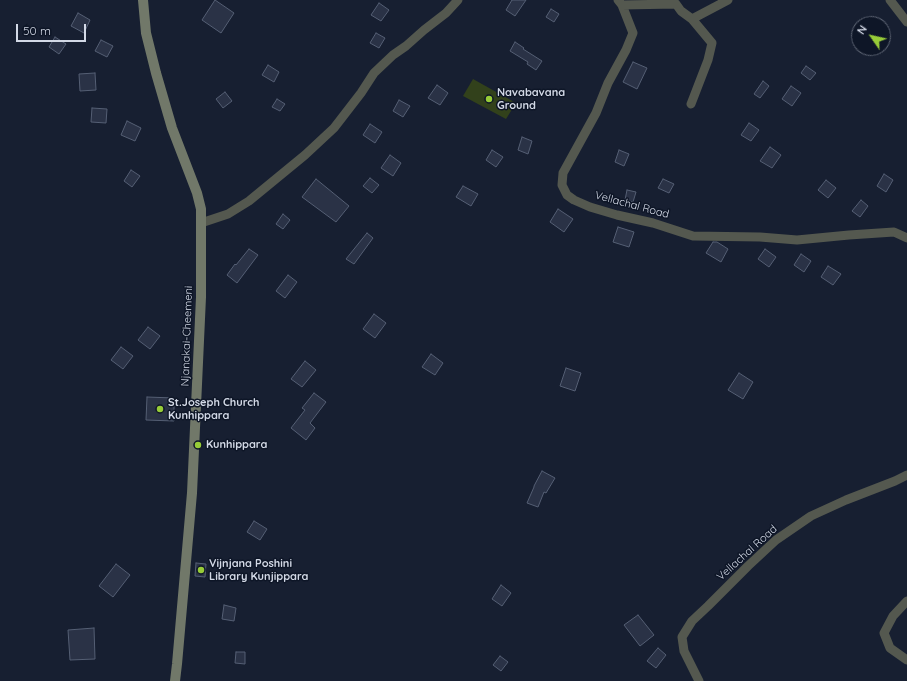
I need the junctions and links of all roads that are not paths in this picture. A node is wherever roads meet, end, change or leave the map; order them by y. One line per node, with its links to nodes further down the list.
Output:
1 (143, 0): 9 (main road, Njanakai-Cheemeni)
2 (458, 0): 9 (street)
3 (728, 0): 6 (street)
4 (890, 0): 7 (street)
5 (620, 2): 6 (street); 10 (street, Vellachal Road)
6 (692, 20): 8 (street)
7 (907, 22)
8 (691, 104)
9 (201, 223): 14 (main road, Njanakai-Cheemeni)
10 (907, 238)
11 (907, 475): 15 (street, Vellachal Road)
12 (907, 601): 13 (street)
13 (907, 660)
14 (175, 681)
15 (699, 681)

